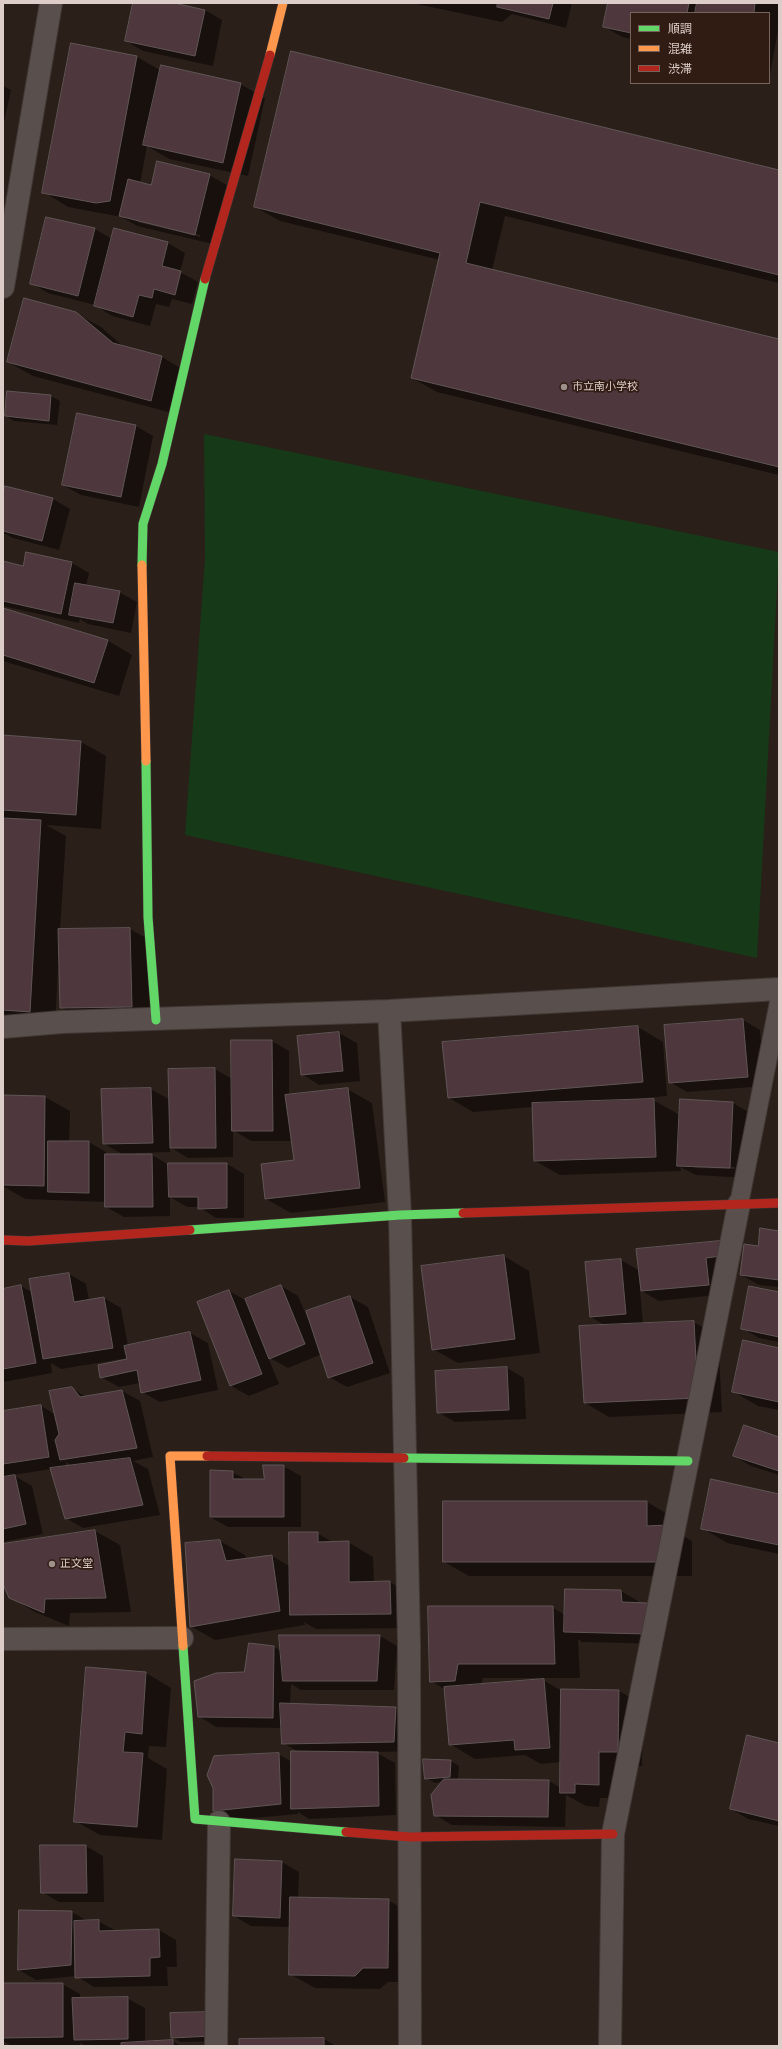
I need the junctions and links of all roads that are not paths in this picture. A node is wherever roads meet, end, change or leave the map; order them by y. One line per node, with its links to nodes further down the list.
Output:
1 (51, 3): 3 (street)
2 (283, 3): 7 (street)
3 (3, 287)
4 (779, 989): 6 (street)
5 (779, 1002): 10 (lane)
6 (389, 1011): 7 (street); 11 (street)
7 (156, 1020): 8 (street)
8 (3, 1027)
9 (779, 1203): 10 (street)
10 (739, 1204): 11 (street); 14 (street)
11 (400, 1215): 12 (street); 13 (street)
12 (3, 1240)
13 (406, 1459): 14 (street); 15 (street); 19 (street)
14 (688, 1462): 18 (street)
15 (182, 1638): 16 (street); 17 (street)
16 (3, 1639)
17 (219, 1822): 19 (street); 20 (street)
18 (613, 1834): 19 (street); 22 (street)
19 (410, 1837): 21 (street)
20 (216, 2046)
21 (410, 2046)
22 (610, 2046)

